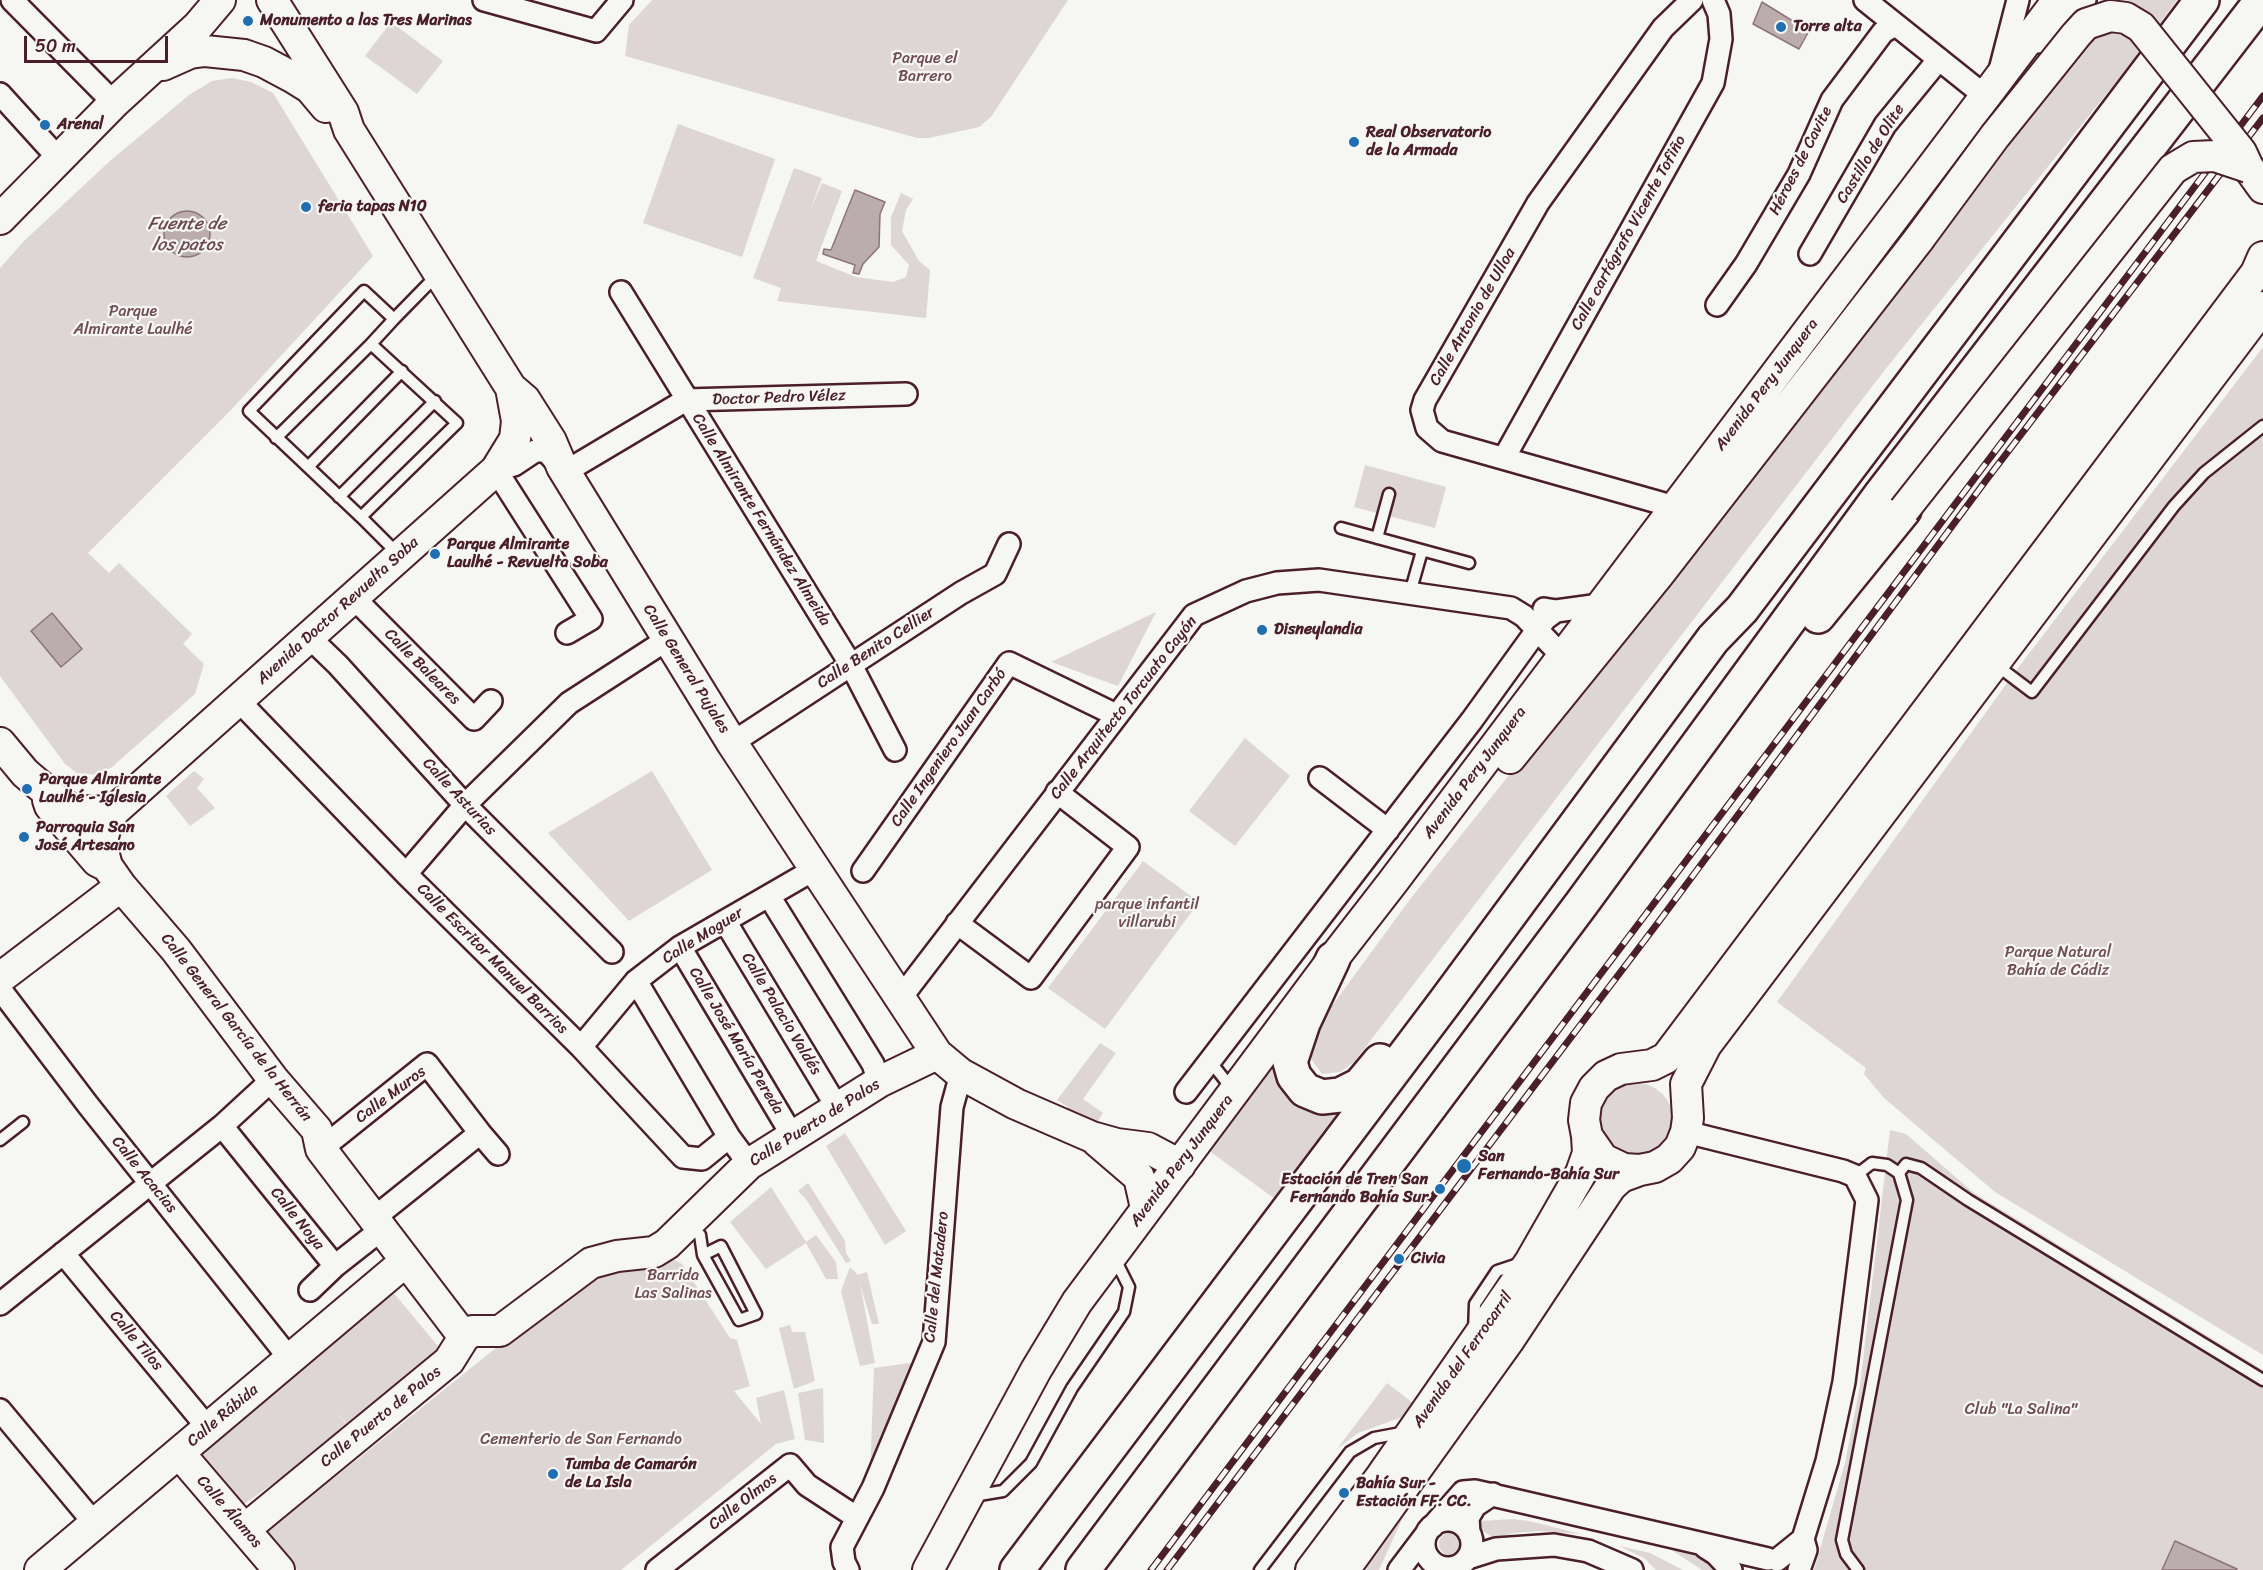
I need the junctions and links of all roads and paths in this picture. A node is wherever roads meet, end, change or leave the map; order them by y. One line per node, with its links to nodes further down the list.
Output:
1 (12, 0): 19 (street)
2 (220, 0): 16 (street)
3 (272, 0): 20 (street)
4 (484, 0): 5 (street)
5 (622, 0)
6 (1692, 0): 39 (street, Calle Antonio de Ulloa)
7 (1713, 0): 39 (street, Calle cartógrafo Vicente Tofiño)
8 (1865, 0): 14 (street)
9 (2018, 0): 17 (street)
10 (2058, 0): 17 (street, Avenida Pery Junquera)
11 (2085, 0): 17 (street)
12 (2202, 0): 95 (highway)
13 (2262, 0): 73 (highway)
14 (1895, 25): 15 (street); 28 (street, Héroes de Cavite)
15 (1939, 59): 17 (street); 24 (street, Castillo de Olite)
16 (148, 72): 19 (street); 20 (street)
17 (1991, 87): 45 (street, Avenida Pery Junquera)
18 (0, 94): 21 (street)
19 (114, 104): 21 (street)
20 (349, 130): 26 (street, Calle General Pujales)
21 (60, 160): 23 (street)
22 (2255, 177): 46 (street, bridge); 84 (street, bridge)
23 (0, 219)
24 (1810, 254)
25 (2261, 266): 99 (street)
26 (439, 274): 30 (lane); 33 (street, Calle General Pujales)
27 (621, 292): 35 (street, Calle Almirante Fernández Almeida)
28 (1717, 305)
29 (2263, 307): 65 (street)
30 (394, 319): 31 (lane); 38 (lane)
31 (371, 344): 32 (lane); 38 (lane)
32 (402, 371): 36 (lane); 40 (lane)
33 (511, 388): 41 (street, Avenida Doctor Revuelta Soba); 42 (street, Calle General Pujales)
34 (906, 394): 35 (street, Doctor Pedro Vélez)
35 (686, 400): 42 (street, Doctor Pedro Vélez); 64 (street, Calle Almirante Fernández Almeida)
36 (435, 401): 44 (lane); 47 (lane)
37 (2263, 426): 65 (lane)
38 (276, 438): 40 (lane)
39 (1504, 458): 45 (street, Calle Antonio de Ulloa)
40 (308, 467): 44 (lane)
41 (496, 470): 42 (street); 52 (street, Avenida Doctor Revuelta Soba); 60 (street)
42 (563, 470): 62 (street, Calle General Pujales)
43 (1389, 494): 49 (lane)
44 (339, 497): 47 (lane)
45 (1675, 507): 56 (street, Avenida Pery Junquera)
46 (1904, 510): 73 (highway)
47 (361, 517): 52 (lane)
48 (1341, 528): 49 (lane)
49 (1377, 538): 51 (lane)
50 (1009, 544): 64 (street, Calle Benito Cellier)
51 (1422, 550): 53 (lane); 54 (lane)
52 (399, 555): 55 (street, Avenida Doctor Revuelta Soba)
53 (1469, 564)
54 (1410, 593): 57 (street, Calle Arquitecto Torcuato Cayón); 68 (street, Calle Arquitecto Torcuato Cayón)
55 (353, 597): 61 (street, Avenida Doctor Revuelta Soba); 67 (street, Calle Baleares)
56 (1600, 605): 58 (street, Calle Arquitecto Torcuato Cayón); 63 (street, Avenida Pery Junquera)
57 (1511, 608): 58 (street, Calle Arquitecto Torcuato Cayón); 59 (street)
58 (1556, 611): 59 (street)
59 (1538, 631): 63 (street); 79 (street)
60 (567, 633)
61 (309, 638): 66 (street, Avenida Doctor Revuelta Soba); 77 (street, Calle Asturias)
62 (668, 639): 71 (street, Calle General Pujales); 77 (street)
63 (1562, 656): 84 (street, Avenida Pery Junquera)
64 (851, 664): 71 (street, Calle Benito Cellier); 72 (street, Calle Almirante Fernández Almeida)
65 (1995, 664): 106 (street)
66 (238, 700): 78 (street, Avenida Doctor Revuelta Soba); 82 (street, Calle Escritor Manuel Barrios)
67 (491, 701)
68 (1116, 715): 76 (street, Calle Arquitecto Torcuato Cayón); 81 (street, Calle Ingeniero Juan Carbó)
69 (0, 728): 75 (street, Calle General García de la Herrán)
70 (0, 743): 75 (street, Calle General García de la Herrán)
71 (732, 743): 80 (street, Calle General Pujales)
72 (896, 750)
73 (1685, 759): 161 (highway)
74 (1320, 778): 79 (street)
75 (35, 782): 78 (street); 83 (street, Calle General García de la Herrán)
76 (1057, 792): 87 (street, Calle Arquitecto Torcuato Cayón); 87 (street)
77 (465, 805): 82 (street); 89 (street, Calle Asturias)
78 (115, 810): 83 (street)
79 (1388, 830): 98 (street)
80 (815, 868): 85 (street, Calle Moguer); 94 (street, Calle General Pujales)
81 (862, 870)
82 (406, 874): 96 (street, Calle Escritor Manuel Barrios)
83 (114, 876): 91 (street); 101 (street, Calle General García de la Herrán)
84 (1392, 884): 90 (street, Avenida Pery Junquera)
85 (769, 896): 86 (street, Calle Moguer); 102 (street)
86 (724, 921): 88 (street, Calle Moguer); 105 (street, Calle Palacio Valdés)
87 (957, 923): 94 (street, Calle Arquitecto Torcuato Cayón)
88 (680, 947): 92 (street, Calle Moguer); 111 (street, Calle José María Pereda)
89 (612, 951)
90 (1333, 959): 95 (highway); 103 (street, Avenida Pery Junquera)
91 (0, 978)
92 (636, 981): 96 (street, Calle Moguer); 113 (street)
93 (0, 989): 125 (street, Calle Acacias)
94 (899, 1000): 97 (street, Calle General Pujales)
95 (1446, 1002): 160 (highway)
96 (581, 1047): 113 (street, Calle Escritor Manuel Barrios)
97 (937, 1054): 100 (street, Calle General Pujales); 102 (street, Calle Puerto de Palos)
98 (1210, 1061): 103 (lane); 104 (street)
99 (1638, 1067): 106 (street); 112 (street)
100 (961, 1074): 114 (street, Calle General Pujales); 145 (street, Calle del Matadero)
101 (273, 1079): 109 (street); 117 (street, Calle General García de la Herrán)
102 (879, 1082): 105 (street, Calle Puerto de Palos)
103 (1234, 1091): 108 (street, Avenida Pery Junquera)
104 (1186, 1092)
105 (837, 1107): 111 (street, Calle Puerto de Palos)
106 (1686, 1118): 121 (street); 124 (street)
107 (23, 1122): 115 (lane)
108 (1208, 1125): 116 (street); 122 (street, Avenida Pery Junquera)
109 (222, 1126): 125 (street); 133 (street, Calle Noya)
110 (480, 1133): 117 (street, Calle Muros); 118 (street); 127 (street)
111 (792, 1135): 120 (street, Calle Puerto de Palos)
112 (1587, 1136): 121 (street); 141 (street, Avenida del Ferrocarril)
113 (729, 1137): 120 (street)
114 (1092, 1137): 116 (street); 119 (street)
115 (0, 1140)
116 (1148, 1148): 122 (street)
117 (321, 1149): 127 (street, Calle General García de la Herrán)
118 (498, 1154)
119 (1116, 1155): 122 (street); 126 (street)
120 (749, 1164): 128 (street, Calle Puerto de Palos)
121 (1640, 1170): 164 (street, Avenida del Ferrocarril)
122 (1174, 1173): 126 (street, Avenida Pery Junquera)
123 (1899, 1173): 124 (lane); 138 (lane); 170 (lane)
124 (1855, 1176): 150 (street)
125 (150, 1181): 129 (street); 137 (street, Calle Acacias)
126 (1146, 1208): 130 (street, Avenida Pery Junquera)
127 (378, 1224): 132 (street, Calle General García de la Herrán); 133 (street, Calle Noya)
128 (689, 1225): 131 (lane); 136 (street, Calle Puerto de Palos)
129 (63, 1253): 135 (street); 140 (street, Calle Tilos)
130 (1113, 1253): 144 (street, Avenida Pery Junquera); 144 (lane)
131 (703, 1255): 131 (lane)
132 (406, 1261): 136 (street, Calle General García de la Herrán); 137 (street, Calle Rábida)
133 (335, 1266): 134 (street)
134 (310, 1290)
135 (0, 1304)
136 (464, 1337): 147 (street, Calle Puerto de Palos)
137 (290, 1359): 140 (street, Calle Rábida)
138 (2263, 1380)
139 (0, 1410): 146 (street)
140 (208, 1428): 142 (street, Calle Rábida)
141 (1412, 1432): 162 (lane); 163 (street, Avenida del Ferrocarril)
142 (179, 1453): 146 (street, Calle Rábida); 147 (street, Calle Álamos)
143 (1493, 1494): 148 (street); 149 (street); 151 (street)
144 (966, 1497): 159 (street, Avenida Pery Junquera)
145 (856, 1517): 157 (street, Calle Olmos); 158 (street, Calle del Matadero)
146 (95, 1524): 155 (street, Calle Rábida)
147 (245, 1528): 156 (street, Calle Álamos)
148 (1429, 1530): 149 (street); 154 (street); 165 (street)
149 (1469, 1533): 152 (street)
150 (1803, 1539): 153 (street); 169 (street)
151 (1697, 1542): 153 (street); 167 (street)
152 (1468, 1558): 154 (street); 166 (street)
153 (1778, 1563): 168 (street)
154 (1443, 1569)
155 (40, 1570)
156 (279, 1570)
157 (657, 1570)
158 (848, 1570)
159 (928, 1570)
160 (1017, 1570)
161 (1083, 1570)
162 (1260, 1570)
163 (1311, 1570)
164 (1344, 1570)
165 (1399, 1570)
166 (1632, 1570)
167 (1731, 1570)
168 (1746, 1570)
169 (1798, 1570)
170 (1858, 1570)

